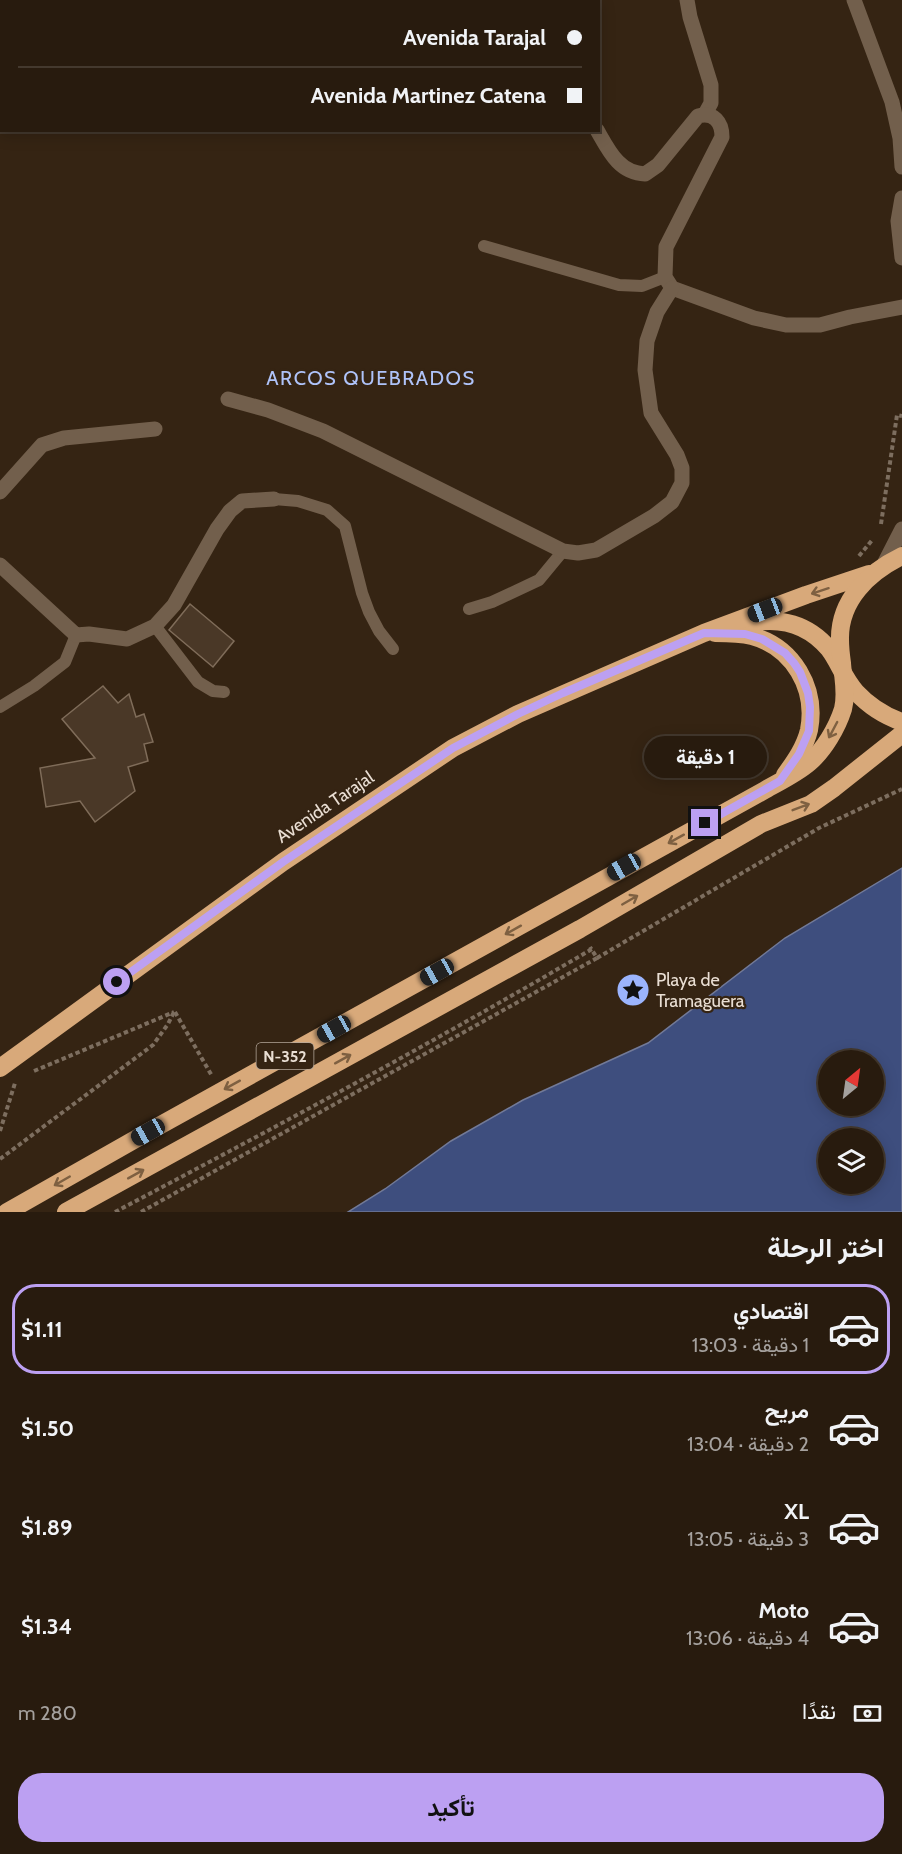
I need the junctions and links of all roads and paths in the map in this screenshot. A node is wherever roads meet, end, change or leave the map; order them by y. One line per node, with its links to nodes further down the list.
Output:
1 (687, 0): 3 (street)
2 (854, 0): 5 (street)
3 (705, 114): 4 (street); 9 (street)
4 (598, 132)
5 (902, 167)
6 (902, 198): 8 (street)
7 (484, 246): 9 (lane)
8 (902, 258)
9 (668, 283): 10 (street); 16 (street)
10 (902, 308)
11 (228, 399): 16 (street)
12 (155, 429): 13 (street)
13 (0, 492)
14 (274, 499): 21 (street); 24 (lane)
15 (902, 529): 19 (street)
16 (563, 551): 20 (lane)
17 (902, 556): 19 (highway, N-352)
18 (0, 566): 23 (street)
19 (879, 569): 22 (highway, Avenida Tarajal, one-way to 22); 25 (highway, N-352)
20 (469, 609)
21 (154, 626): 23 (street); 26 (lane)
22 (704, 633): 25 (highway, Avenida Tarajal); 30 (highway, N-352); 33 (highway, Avenida Tarajal)
23 (75, 635): 27 (lane)
24 (393, 649)
25 (843, 675): 28 (highway, Avenida Tarajal); 30 (highway, N-352, one-way to 30)
26 (224, 692)
27 (0, 707)
28 (902, 722)
29 (902, 734): 39 (highway, N-352, one-way to 29)
30 (780, 781): 38 (highway, N-352, one-way to 38)
31 (902, 789): 32 (path)
32 (597, 958): 40 (path); 41 (path)
33 (0, 1068)
34 (26, 1075): 37 (path)
35 (16, 1079): 36 (path)
36 (0, 1131)
37 (0, 1159)
38 (7, 1212)
39 (66, 1212)
40 (115, 1212)
41 (141, 1212)

